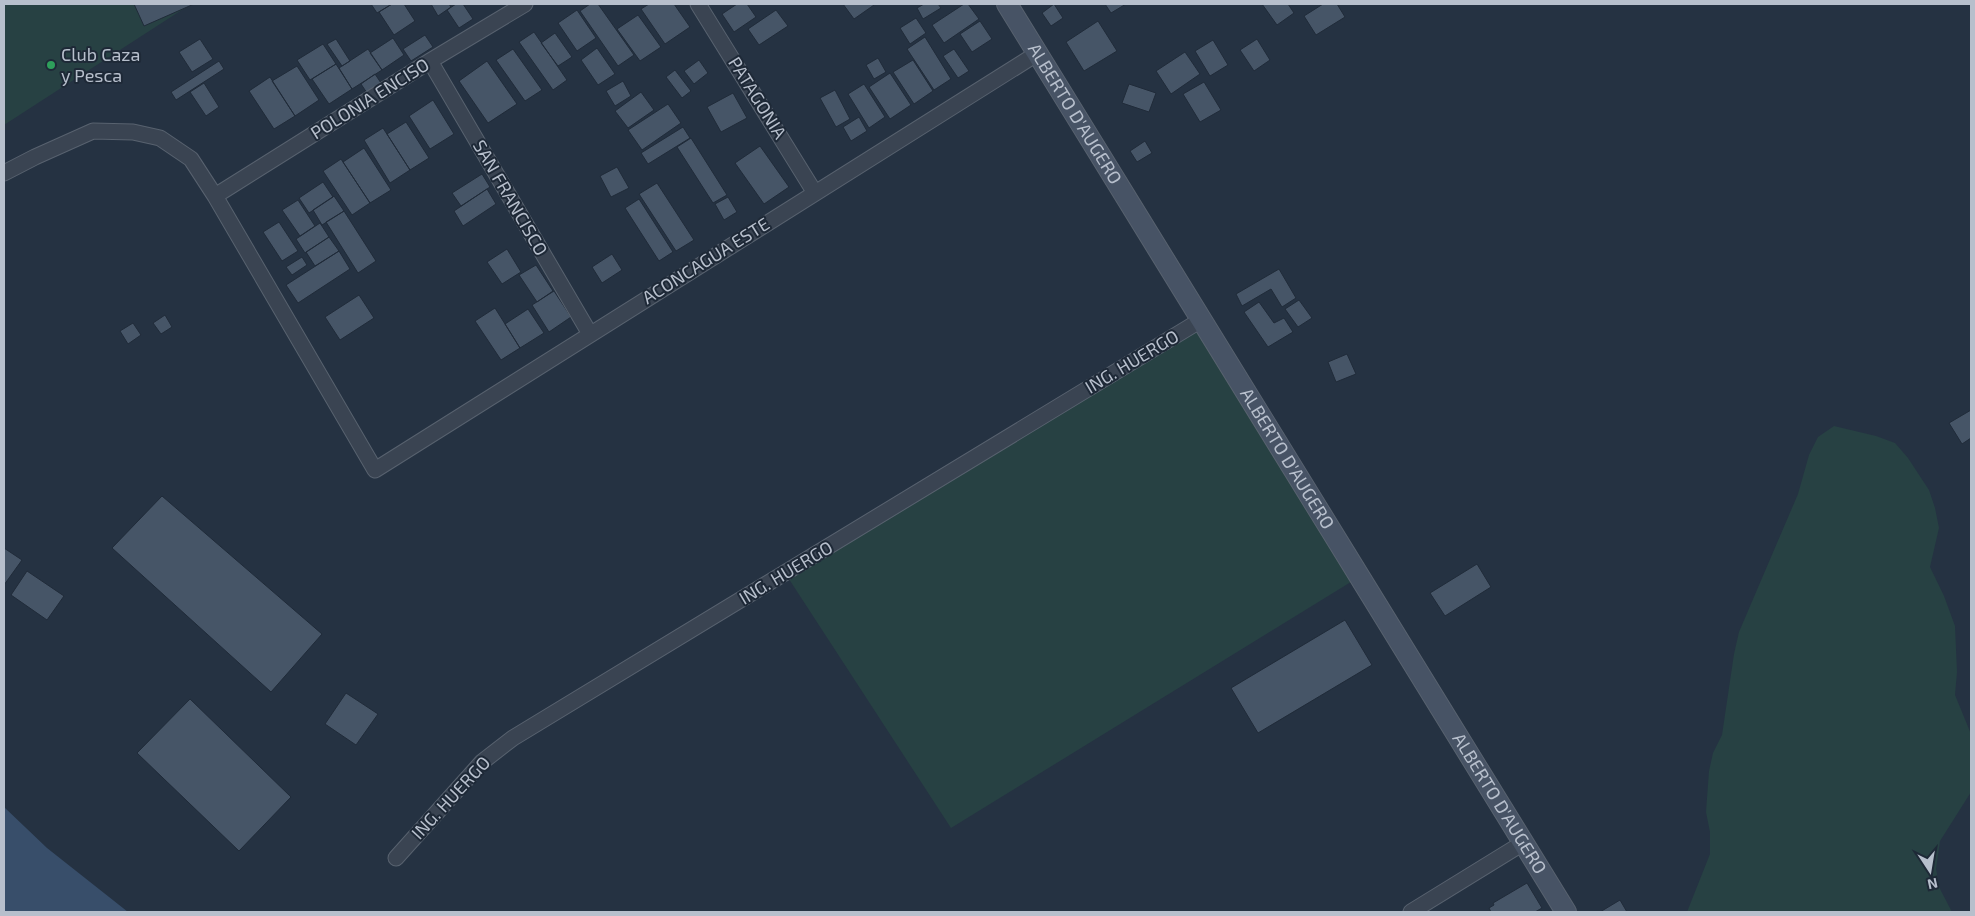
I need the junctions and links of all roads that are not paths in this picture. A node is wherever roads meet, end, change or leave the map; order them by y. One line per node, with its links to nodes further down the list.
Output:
1 (526, 4): 5 (street, POLONIA ENCISO)
2 (698, 4): 7 (street, PATAGONIA)
3 (1007, 4): 4 (main road, ALBERTO D'AUGERO)
4 (1038, 53): 7 (street, ACONCAGUA ESTE); 9 (main road, ALBERTO D'AUGERO)
5 (430, 61): 8 (street, POLONIA ENCISO); 10 (street, SAN FRANCISCO)
6 (4, 173): 8 (street)
7 (816, 193): 10 (street, ACONCAGUA ESTE)
8 (215, 196): 10 (street, ACONCAGUA ESTE)
9 (1201, 320): 11 (main road, ALBERTO D'AUGERO); 12 (street, ING. HUERGO)
10 (590, 334)
11 (1523, 843): 13 (street); 14 (main road, ALBERTO D'AUGERO)
12 (396, 858)
13 (1411, 912)
14 (1566, 912)

